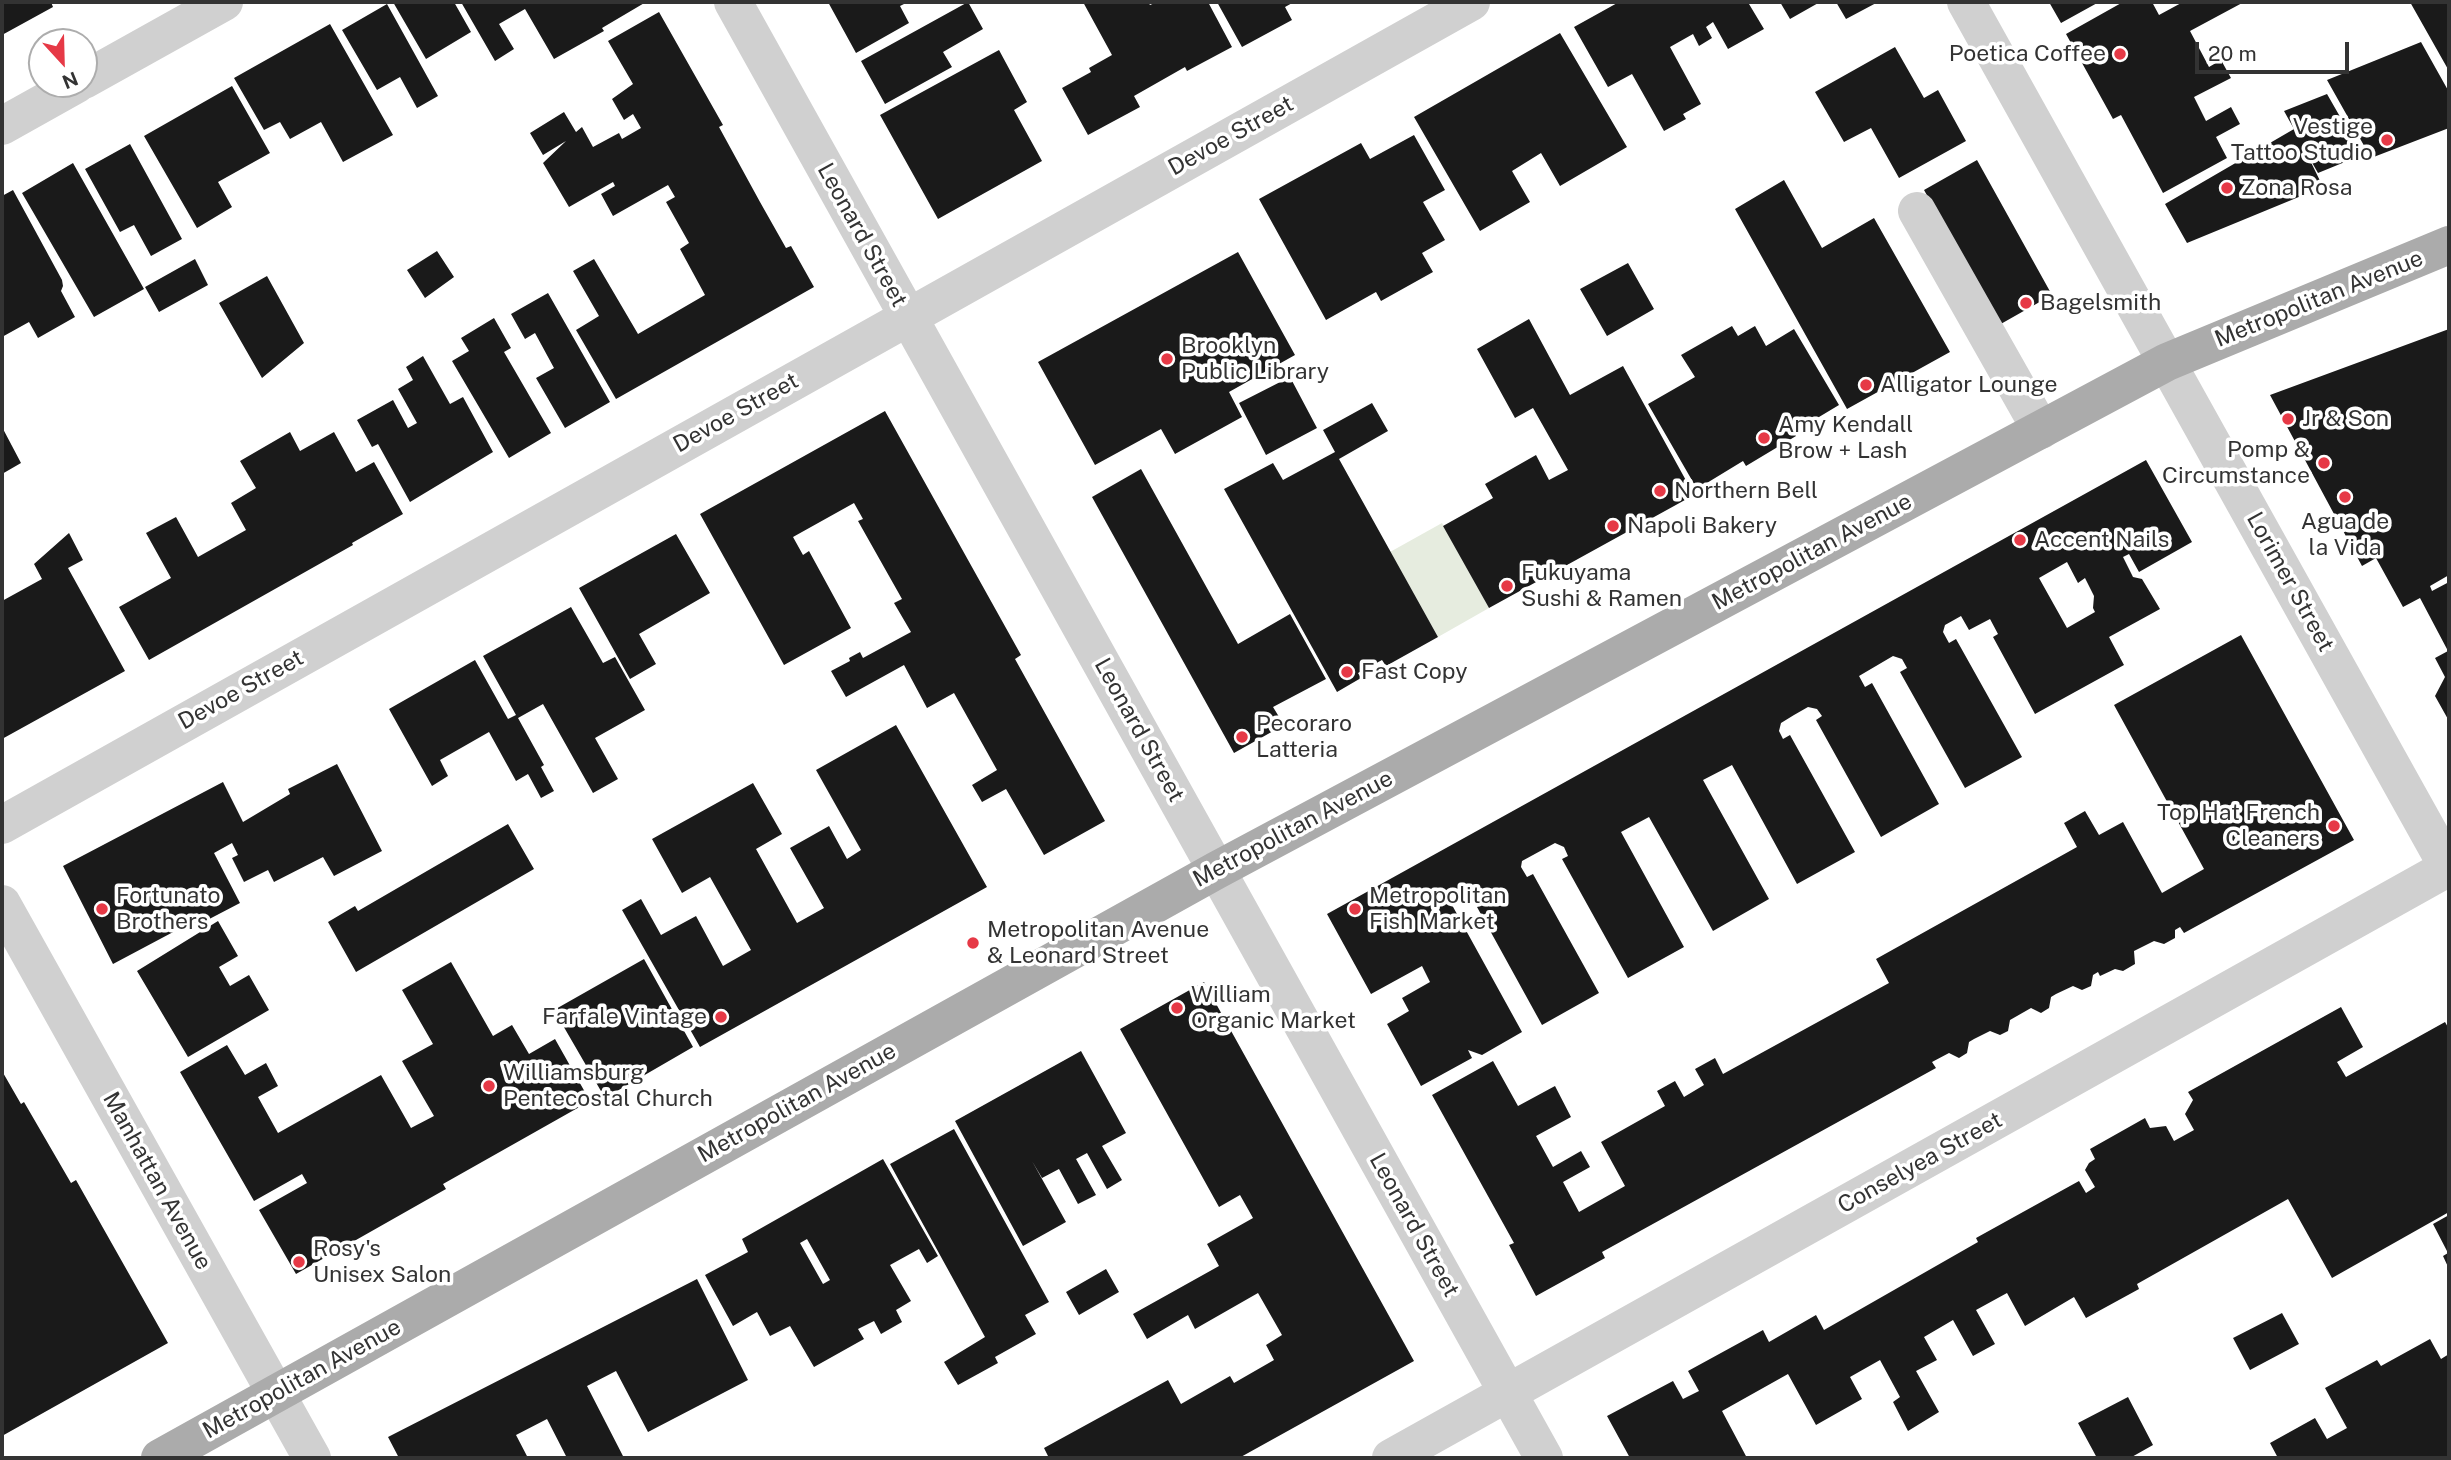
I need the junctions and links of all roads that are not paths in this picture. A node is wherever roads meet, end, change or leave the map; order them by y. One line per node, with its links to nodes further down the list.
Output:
1 (224, 2): 5 (street)
2 (733, 2): 10 (street, Leonard Street)
3 (1471, 2): 10 (street, Devoe Street)
4 (1966, 2): 11 (street, Lorimer Street)
5 (98, 72)
6 (52, 98): 7 (street)
7 (2, 126)
8 (1917, 211): 12 (street)
9 (2449, 245): 11 (main road, Metropolitan Avenue)
10 (908, 316): 13 (street, Devoe Street); 15 (street, Leonard Street)
11 (2167, 362): 12 (main road, Metropolitan Avenue); 14 (street, Lorimer Street)
12 (2041, 429): 15 (main road, Metropolitan Avenue)
13 (2, 825)
14 (2449, 868): 18 (street, Conselyea Street)
15 (1217, 870): 17 (main road, Metropolitan Avenue); 18 (street, Leonard Street)
16 (2, 904): 17 (street, Manhattan Avenue)
17 (275, 1394): 19 (main road, Metropolitan Avenue); 20 (street, Manhattan Avenue)
18 (1508, 1394): 21 (street, Conselyea Street); 22 (street, Leonard Street)
19 (160, 1458)
20 (312, 1458)
21 (1391, 1458)
22 (1544, 1458)

